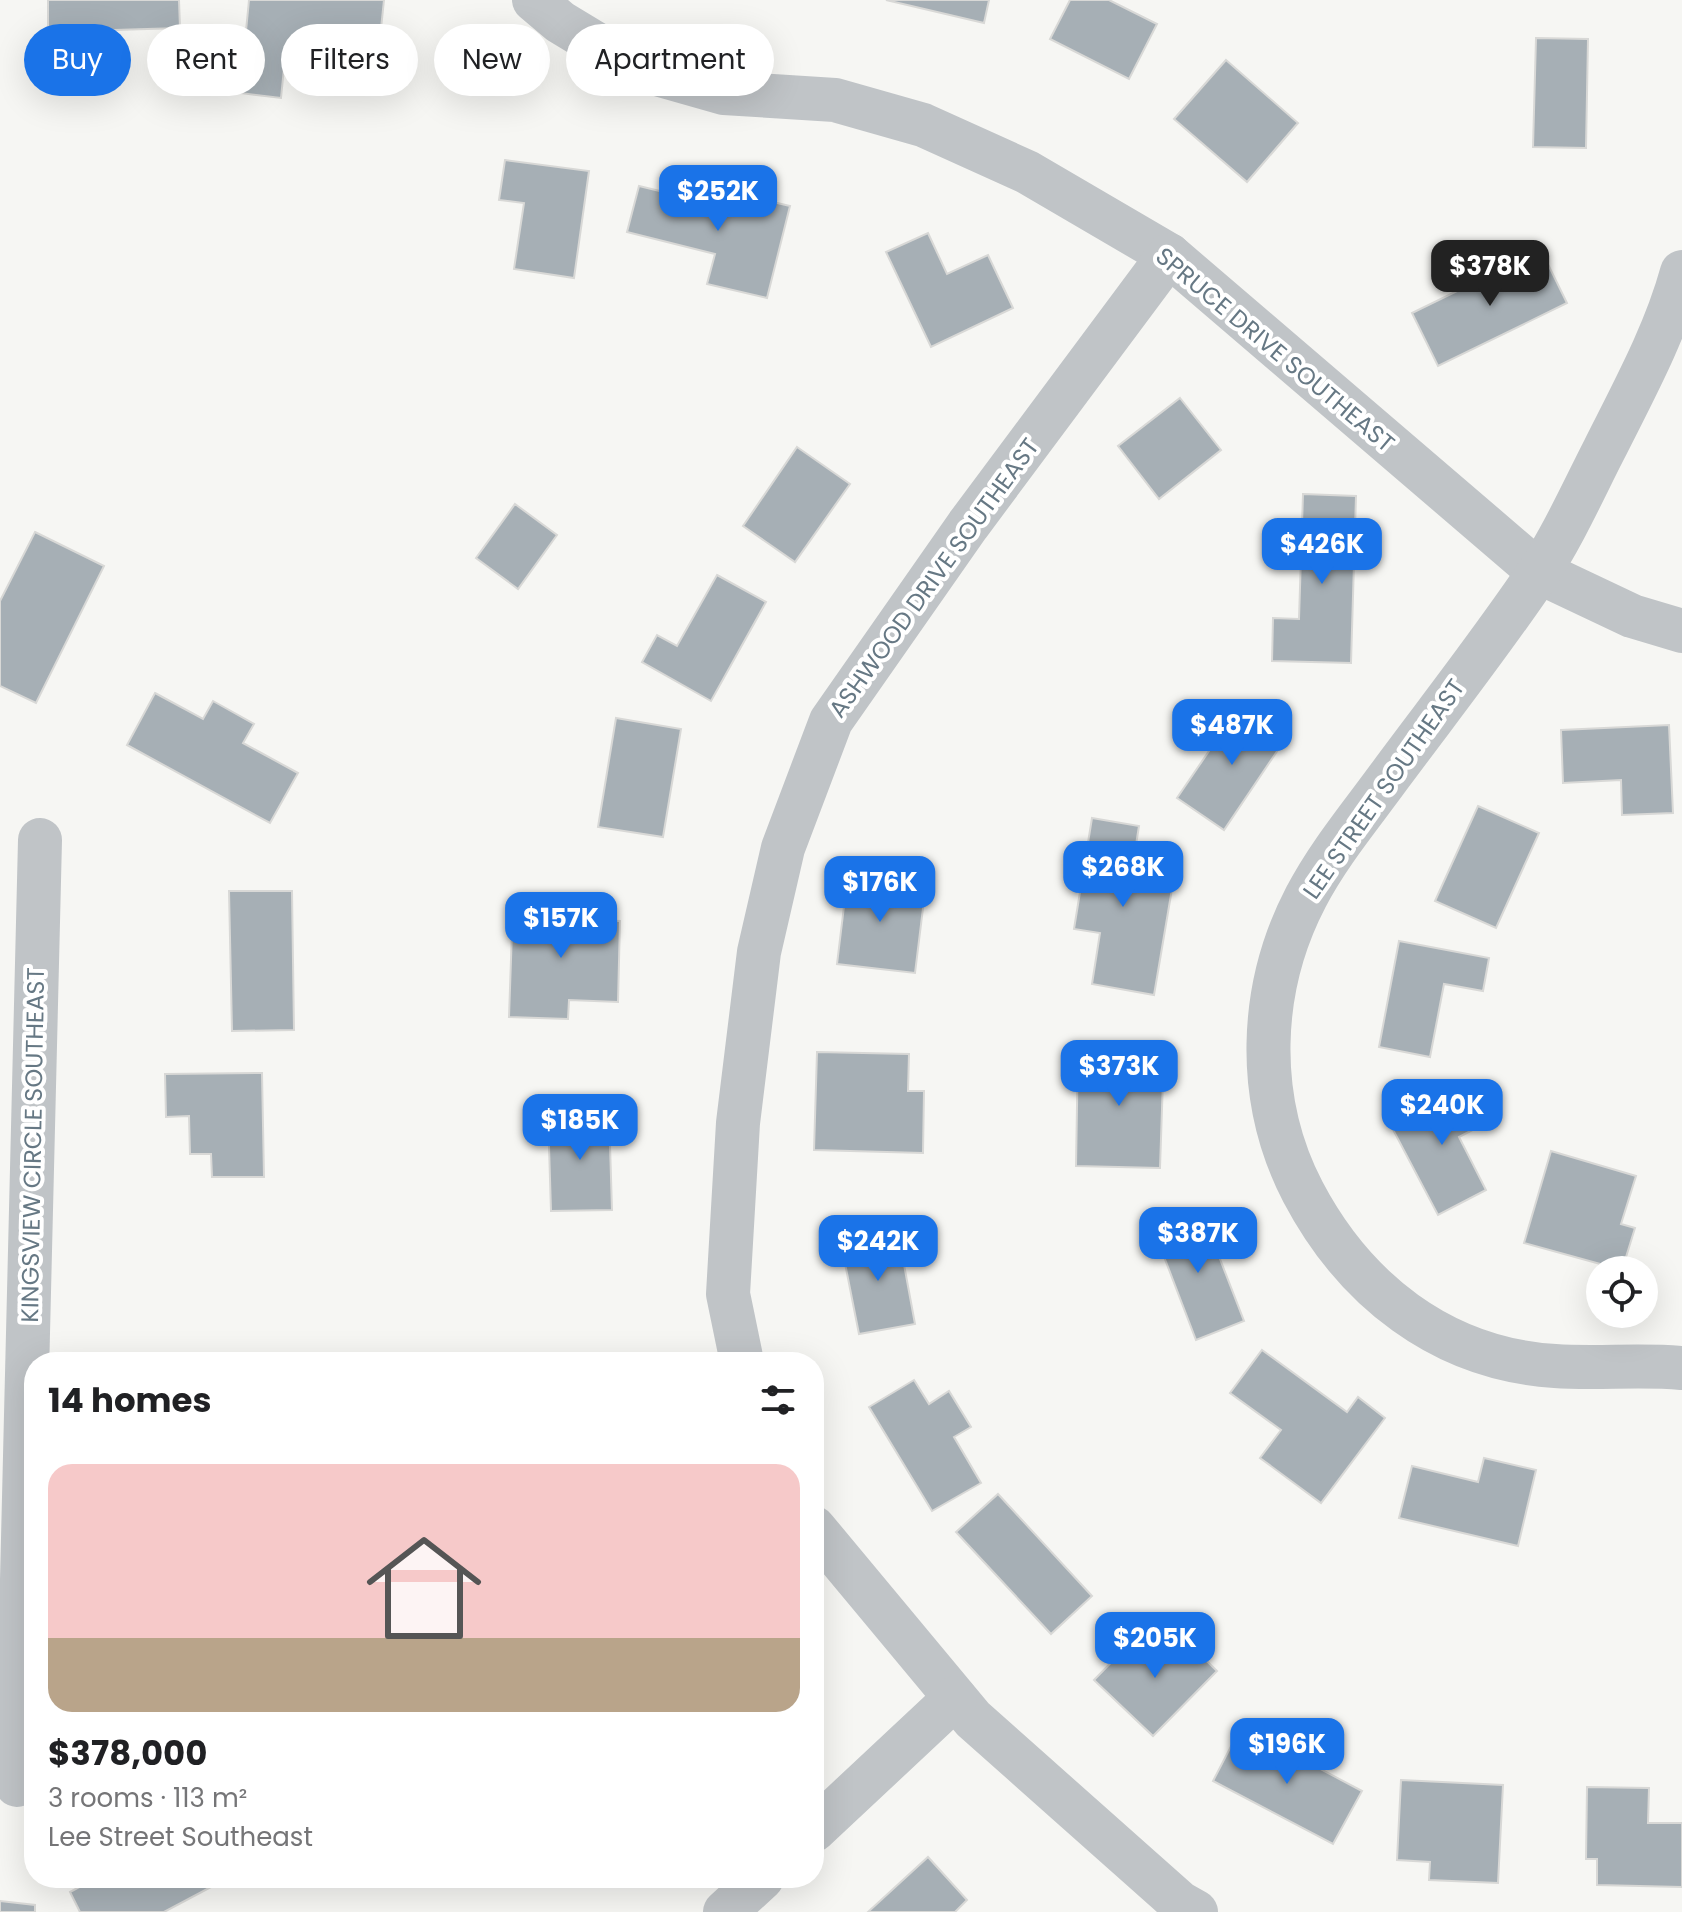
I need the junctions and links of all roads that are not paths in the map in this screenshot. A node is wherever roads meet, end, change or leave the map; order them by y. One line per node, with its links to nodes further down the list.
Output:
1 (534, 0): 2 (street, SPRUCE DRIVE SOUTHEAST)
2 (1169, 255): 4 (street, SPRUCE DRIVE SOUTHEAST); 8 (street, ASHWOOD DRIVE SOUTHEAST)
3 (1682, 272): 4 (street, LEE STREET SOUTHEAST)
4 (1539, 572): 5 (street, SPRUCE DRIVE SOUTHEAST); 9 (street, LEE STREET SOUTHEAST)
5 (1682, 631)
6 (40, 840): 7 (street, KINGSVIEW CIRCLE SOUTHEAST)
7 (16, 1243): 12 (street, KINGSVIEW CIRCLE SOUTHEAST)
8 (740, 1352)
9 (1682, 1368)
10 (824, 1540): 11 (street)
11 (955, 1698): 13 (street); 16 (street)
12 (17, 1785)
13 (824, 1821)
14 (751, 1888): 15 (street)
15 (725, 1912)
16 (1196, 1912)

